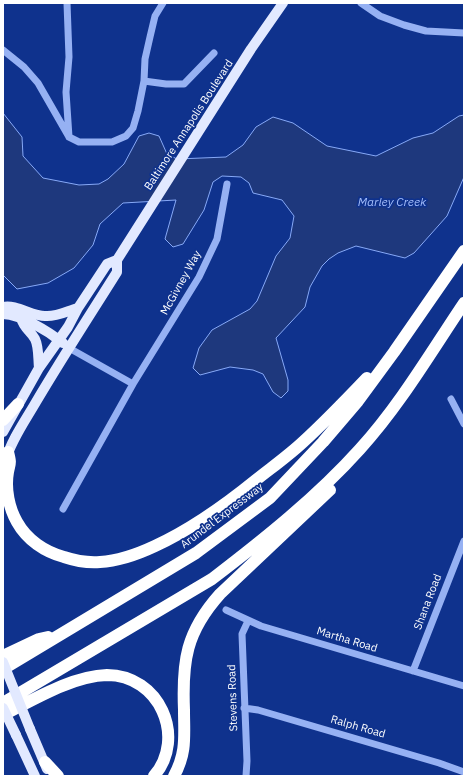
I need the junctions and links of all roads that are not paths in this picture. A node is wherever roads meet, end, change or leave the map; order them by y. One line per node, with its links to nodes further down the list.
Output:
1 (67, 3): 9 (street)
2 (163, 3): 8 (street)
3 (283, 3): 12 (main road, Baltimore Annapolis Boulevard)
4 (360, 3): 5 (street)
5 (464, 34)
6 (3, 50): 9 (street)
7 (214, 53): 8 (street)
8 (144, 81): 9 (street)
9 (69, 137)
10 (227, 184): 22 (street, McGivney Way)
11 (464, 251): 20 (highway, Arundel Expressway)
12 (117, 260): 15 (main road, Baltimore Annapolis Boulevard); 19 (main road, Baltimore Annapolis Boulevard)
13 (464, 303): 29 (highway)
14 (3, 307): 15 (main road)
15 (78, 308): 18 (main road, Baltimore Annapolis Boulevard)
16 (3, 314): 17 (main road)
17 (21, 318): 18 (main road); 21 (main road)
18 (59, 340): 19 (main road); 21 (main road, Baltimore Annapolis Boulevard)
19 (69, 348): 22 (street); 28 (main road, Baltimore Annapolis Boulevard)
20 (394, 352): 28 (highway); 35 (highway, Arundel Expressway)
21 (39, 368): 24 (main road, Baltimore Annapolis Boulevard)
22 (133, 384): 31 (street, McGivney Way)
23 (451, 399): 26 (street)
24 (18, 404): 25 (highway); 27 (main road, Baltimore Annapolis Boulevard)
25 (3, 420)
26 (464, 424)
27 (3, 432)
28 (8, 452): 30 (main road, Baltimore Annapolis Boulevard)
29 (343, 466): 41 (highway); 53 (highway)
30 (3, 469)
31 (63, 509)
32 (464, 541): 39 (street, Shana Road)
33 (226, 610): 34 (street, Martha Road)
34 (248, 621): 39 (street, Martha Road); 43 (street, Stevens Road)
35 (63, 634): 36 (highway); 38 (highway, Arundel Expressway)
36 (3, 656)
37 (3, 662): 47 (main road, bridge)
38 (3, 669)
39 (413, 671): 40 (street, Martha Road)
40 (464, 686)
41 (3, 703)
42 (3, 708): 46 (main road, bridge)
43 (244, 708): 48 (street, Ralph Road); 54 (street, Stevens Road)
44 (3, 715): 52 (highway)
45 (3, 721): 46 (highway)
46 (16, 735): 49 (main road)
47 (45, 762): 50 (main road); 51 (highway)
48 (464, 772)
49 (35, 776)
50 (50, 776)
51 (58, 776)
52 (154, 776)
53 (174, 776)
54 (246, 776)

